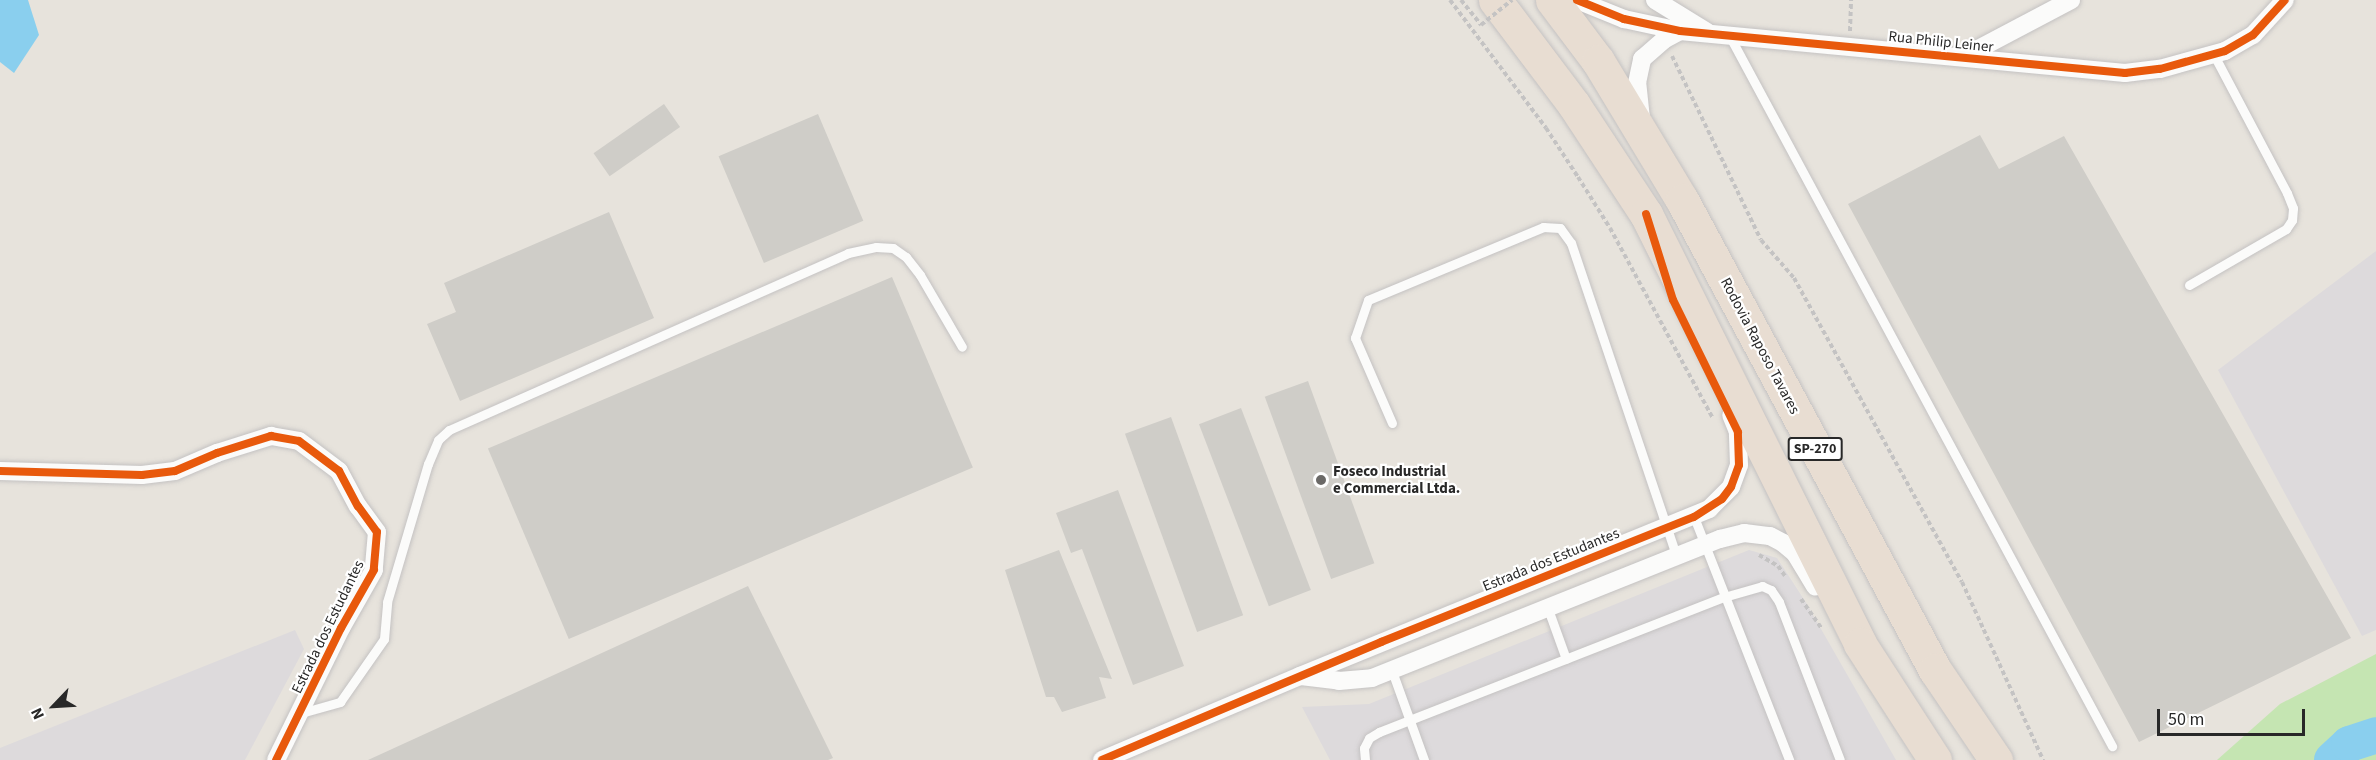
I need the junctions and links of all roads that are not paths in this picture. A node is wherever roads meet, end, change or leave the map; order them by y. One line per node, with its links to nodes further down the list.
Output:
1 (1496, 0): 12 (highway, SP-270)
2 (1552, 0): 11 (highway, Rodovia Raposo Tavares / SP-270)
3 (1577, 0): 7 (street, Rua Philip Leiner)
4 (1655, 0): 8 (street)
5 (2071, 0): 10 (street)
6 (2285, 0): 9 (street, Rua Philip Leiner)
7 (1672, 35): 8 (street, Rua Philip Leiner); 11 (street)
8 (1720, 35): 10 (street, Rua Philip Leiner); 29 (lane)
9 (2214, 55): 10 (street, Rua Philip Leiner); 13 (lane)
10 (1965, 56)
11 (1642, 133): 37 (highway, Rodovia Raposo Tavares / SP-270)
12 (1646, 214): 17 (street, Estrada dos Estudantes); 30 (highway, SP-270)
13 (2189, 285)
14 (962, 347): 27 (lane)
15 (1392, 423): 18 (lane)
16 (0, 471): 27 (street, Estrada dos Estudantes)
17 (1694, 517): 18 (street, Estrada dos Estudantes); 19 (lane)
18 (1667, 528): 20 (lane); 23 (street, Estrada dos Estudantes)
19 (1705, 546): 20 (street, Estrada dos Estudantes); 21 (lane); 30 (street, Estrada dos Estudantes)
20 (1677, 558): 22 (street, Estrada dos Estudantes)
21 (1724, 597): 24 (lane); 35 (lane); 36 (lane)
22 (1548, 609): 24 (lane); 25 (street, Estrada dos Estudantes)
23 (1381, 642): 25 (street); 26 (street, Estrada dos Estudantes)
24 (1566, 658): 28 (lane)
25 (1392, 671): 26 (street, Estrada dos Estudantes); 28 (lane)
26 (1299, 676): 32 (street, Estrada dos Estudantes)
27 (301, 713): 31 (street, Estrada dos Estudantes)
28 (1410, 719): 33 (lane); 34 (lane)
29 (2112, 746)
30 (1932, 755)
31 (276, 760)
32 (1102, 760)
33 (1365, 760)
34 (1424, 760)
35 (1789, 760)
36 (1840, 760)
37 (1996, 760)

